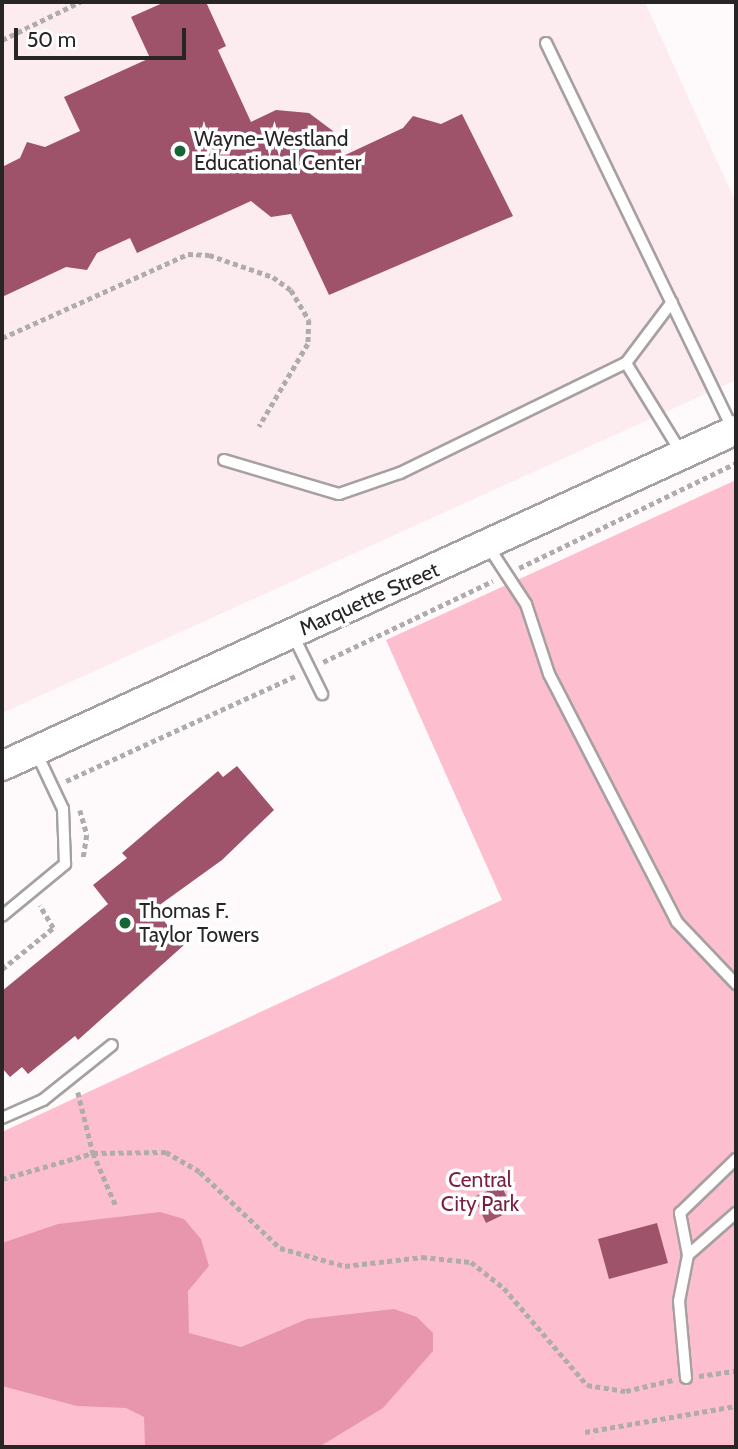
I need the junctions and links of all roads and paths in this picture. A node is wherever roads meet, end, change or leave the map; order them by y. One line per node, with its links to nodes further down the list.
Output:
1 (80, 2): 2 (path)
2 (2, 40)
3 (546, 43): 4 (lane)
4 (672, 302): 6 (lane); 8 (lane)
5 (2, 338): 7 (path)
6 (626, 363): 9 (lane); 10 (lane)
7 (259, 427)
8 (735, 431): 9 (street, Marquette Street)
9 (682, 454): 12 (street, Marquette Street)
10 (224, 460)
11 (736, 463): 13 (path)
12 (488, 545): 13 (lane); 14 (street, Marquette Street)
13 (507, 575): 15 (path); 22 (lane)
14 (292, 634): 15 (lane); 17 (street, Marquette Street)
15 (309, 668): 16 (lane); 19 (path)
16 (323, 694)
17 (35, 751): 18 (street, Marquette Street); 21 (lane)
18 (2, 766)
19 (65, 782)
20 (2, 901): 21 (lane)
21 (4, 914)
22 (736, 984)
23 (112, 1045): 25 (lane)
24 (75, 1084): 26 (path)
25 (2, 1118)
26 (93, 1153): 28 (path); 29 (path); 33 (path)
27 (736, 1158): 31 (lane)
28 (2, 1179)
29 (117, 1206)
30 (736, 1213): 31 (lane)
31 (688, 1255): 33 (lane)
32 (736, 1371): 33 (path)
33 (686, 1378)
34 (736, 1406): 35 (path)
35 (585, 1432)

